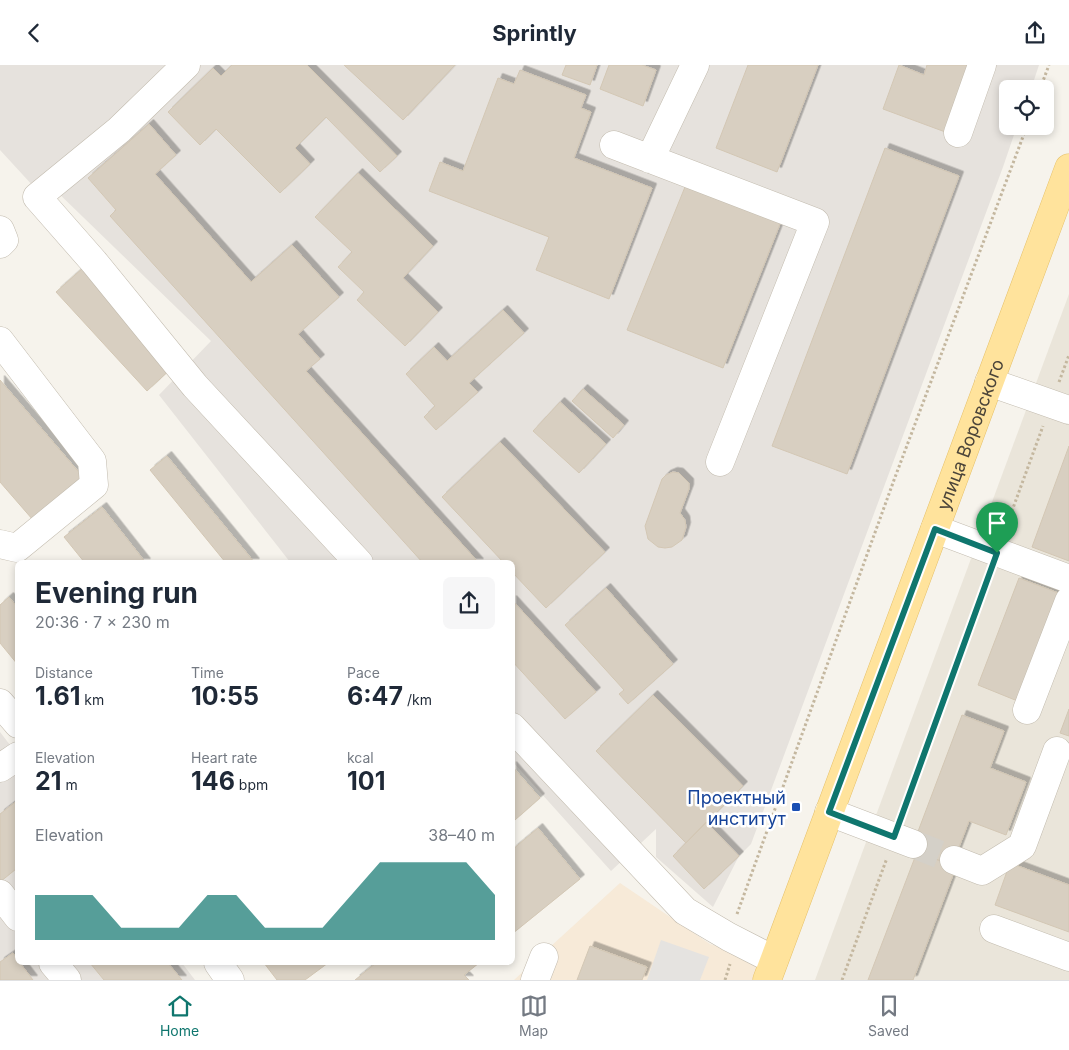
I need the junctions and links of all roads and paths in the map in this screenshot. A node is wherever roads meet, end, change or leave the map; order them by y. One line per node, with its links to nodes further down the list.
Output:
1 (186, 65): 21 (street)
2 (695, 65): 9 (street)
3 (982, 65): 6 (street)
4 (1049, 65): 5 (path)
5 (1043, 80)
6 (958, 133)
7 (1024, 135): 35 (path)
8 (614, 145): 9 (street)
9 (650, 159): 17 (street)
10 (1069, 168): 15 (main road, улица Воровского)
11 (0, 230): 12 (street)
12 (0, 244)
13 (0, 341): 19 (street)
14 (1069, 355): 16 (path)
15 (989, 382): 16 (street); 18 (main road, улица Воровского)
16 (1060, 407): 20 (path)
17 (720, 462)
18 (935, 529): 20 (street); 31 (main road, улица Воровского)
19 (0, 544)
20 (997, 553): 22 (street); 32 (path)
21 (357, 560)
22 (1069, 579)
23 (1069, 601): 25 (street)
24 (0, 703): 26 (street)
25 (1027, 710)
26 (15, 720)
27 (515, 730): 35 (street)
28 (1057, 751): 33 (street)
29 (15, 758): 30 (street)
30 (0, 768)
31 (829, 812): 32 (street); 39 (main road, улица Воровского)
32 (904, 841): 43 (path)
33 (954, 860)
34 (994, 929): 36 (street)
35 (729, 937): 39 (street); 42 (path)
36 (1069, 957)
37 (55, 965): 40 (street)
38 (219, 965): 41 (street)
39 (770, 970)
40 (67, 980)
41 (230, 980)
42 (725, 980)
43 (842, 980)

